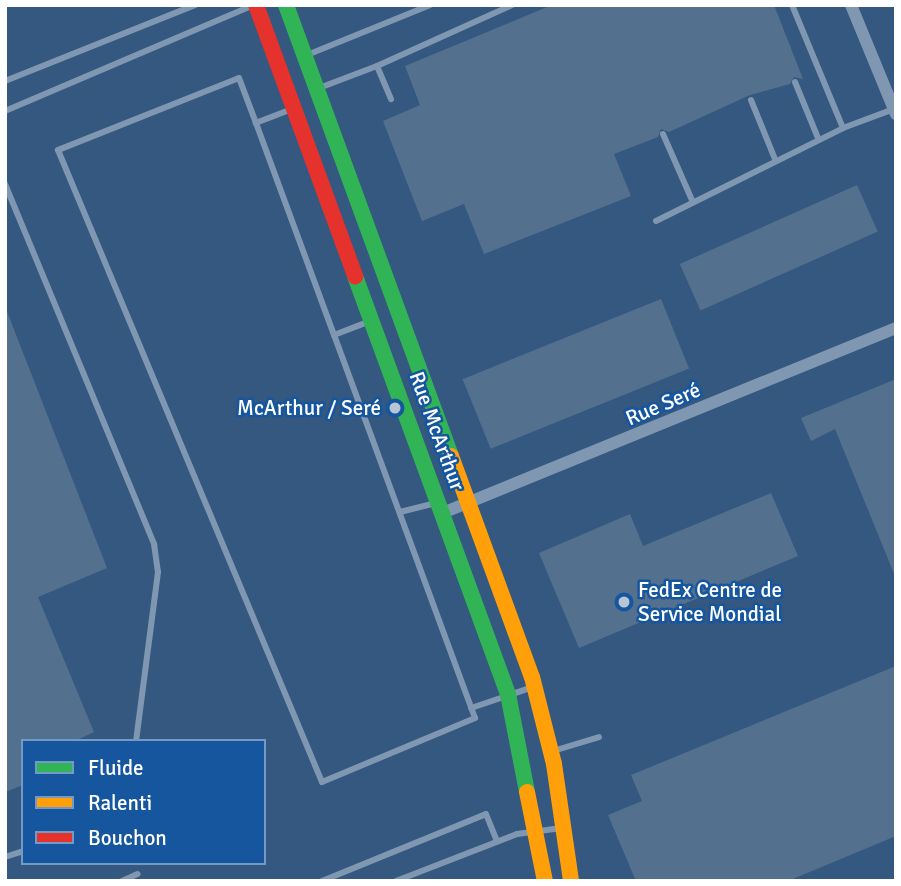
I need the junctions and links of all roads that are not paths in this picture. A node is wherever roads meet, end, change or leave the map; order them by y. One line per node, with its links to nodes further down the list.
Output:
1 (195, 5): 10 (lane)
2 (255, 5): 15 (street, Rue McArthur); 16 (lane)
3 (286, 5): 8 (street, Rue McArthur)
4 (430, 5): 8 (lane)
5 (512, 5): 9 (lane)
6 (792, 5): 19 (lane)
7 (851, 5): 17 (street)
8 (305, 55): 12 (street, Rue McArthur)
9 (377, 66): 12 (lane); 13 (lane)
10 (5, 81)
11 (795, 82): 21 (lane)
12 (318, 89): 29 (street, Rue McArthur)
13 (391, 99)
14 (751, 100): 22 (lane)
15 (294, 108): 18 (lane); 26 (street, Rue McArthur)
16 (5, 111)
17 (895, 112): 19 (lane)
18 (256, 123): 28 (lane); 34 (lane)
19 (843, 128): 21 (lane)
20 (663, 134): 24 (lane)
21 (818, 138): 22 (lane)
22 (775, 159): 24 (lane)
23 (5, 184): 36 (lane)
24 (692, 200): 25 (lane)
25 (656, 221)
26 (373, 321): 28 (lane); 31 (street, Rue McArthur)
27 (896, 328): 29 (street, Rue Seré)
28 (334, 335): 30 (lane)
29 (472, 502): 31 (street, Rue Seré); 32 (street, Rue McArthur)
30 (400, 512): 31 (lane); 34 (lane)
31 (444, 512): 33 (street, Rue McArthur)
32 (535, 687): 33 (lane); 37 (street, Rue McArthur)
33 (508, 694): 34 (lane); 39 (street, Rue McArthur)
34 (471, 708)
35 (599, 737): 37 (lane)
36 (136, 739)
37 (551, 752): 38 (street, Rue McArthur)
38 (564, 828): 39 (lane); 46 (street, Rue McArthur)
39 (538, 831): 40 (lane); 45 (street, Rue McArthur)
40 (497, 841): 43 (lane); 44 (lane)
41 (138, 874): 42 (lane)
42 (122, 881)
43 (322, 881)
44 (396, 881)
45 (545, 881)
46 (571, 881)

